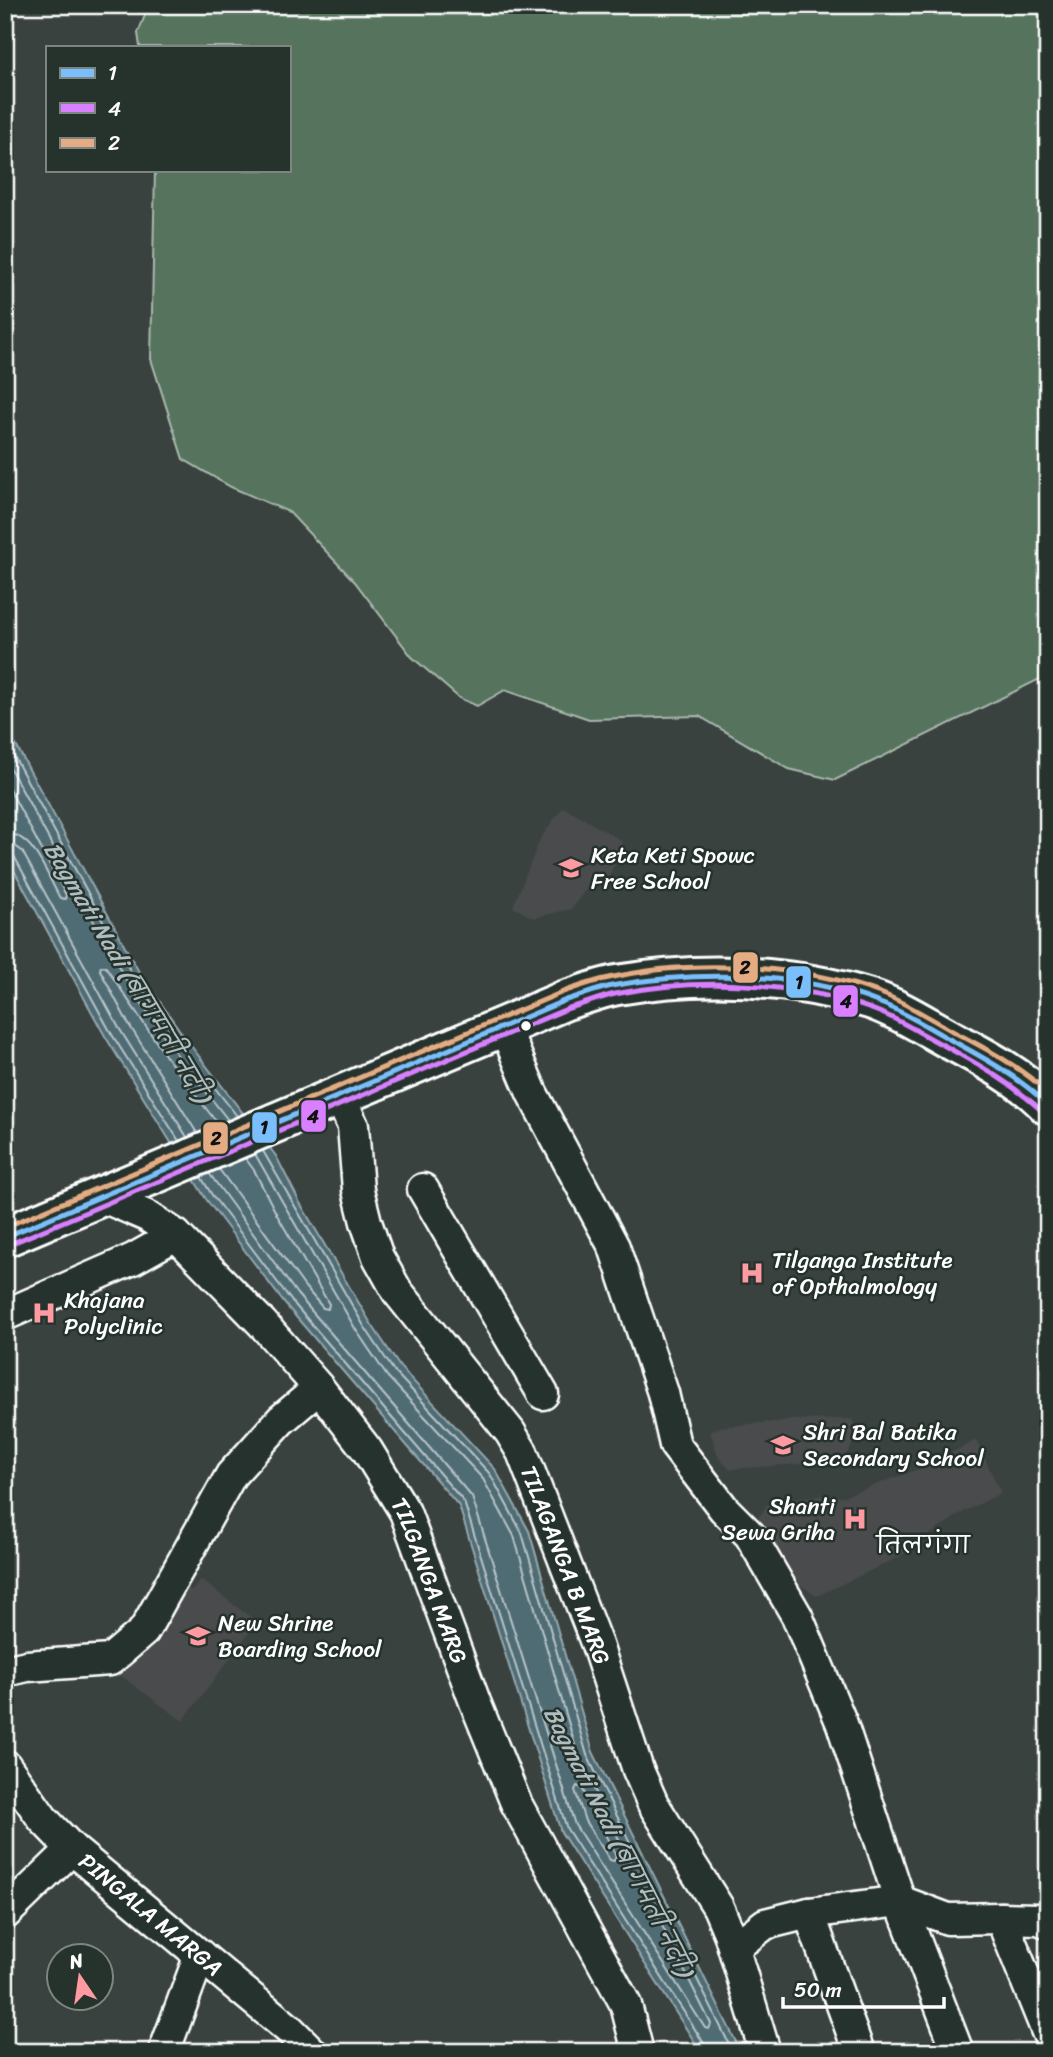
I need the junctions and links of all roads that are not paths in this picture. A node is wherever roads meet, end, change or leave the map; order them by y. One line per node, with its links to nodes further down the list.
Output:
1 (504, 1026): 2 (highway); 3 (highway); 14 (street)
2 (340, 1097): 5 (highway); 19 (street, TILAGANGA B MARG)
3 (1048, 1105)
4 (423, 1189): 10 (street)
5 (103, 1197): 6 (street, TILGANGA MARG); 7 (highway)
6 (176, 1235): 8 (street); 9 (street, TILGANGA MARG)
7 (5, 1237)
8 (5, 1315)
9 (319, 1388): 11 (street); 24 (street, TILGANGA MARG)
10 (543, 1394)
11 (5, 1671)
12 (5, 1765): 13 (street, PINGALA MARGA)
13 (72, 1849): 16 (street); 20 (street, PINGALA MARGA)
14 (900, 1901): 15 (street); 17 (street); 27 (street)
15 (809, 1913): 19 (street); 26 (street)
16 (6, 1915)
17 (1001, 1917): 18 (street); 21 (street)
18 (1048, 1923)
19 (734, 1948): 25 (street, TILAGANGA B MARG)
20 (200, 1955): 22 (street); 23 (street, PINGALA MARGA)
21 (1048, 2034)
22 (164, 2052)
23 (312, 2052)
24 (638, 2052)
25 (765, 2052)
26 (859, 2052)
27 (958, 2052)

